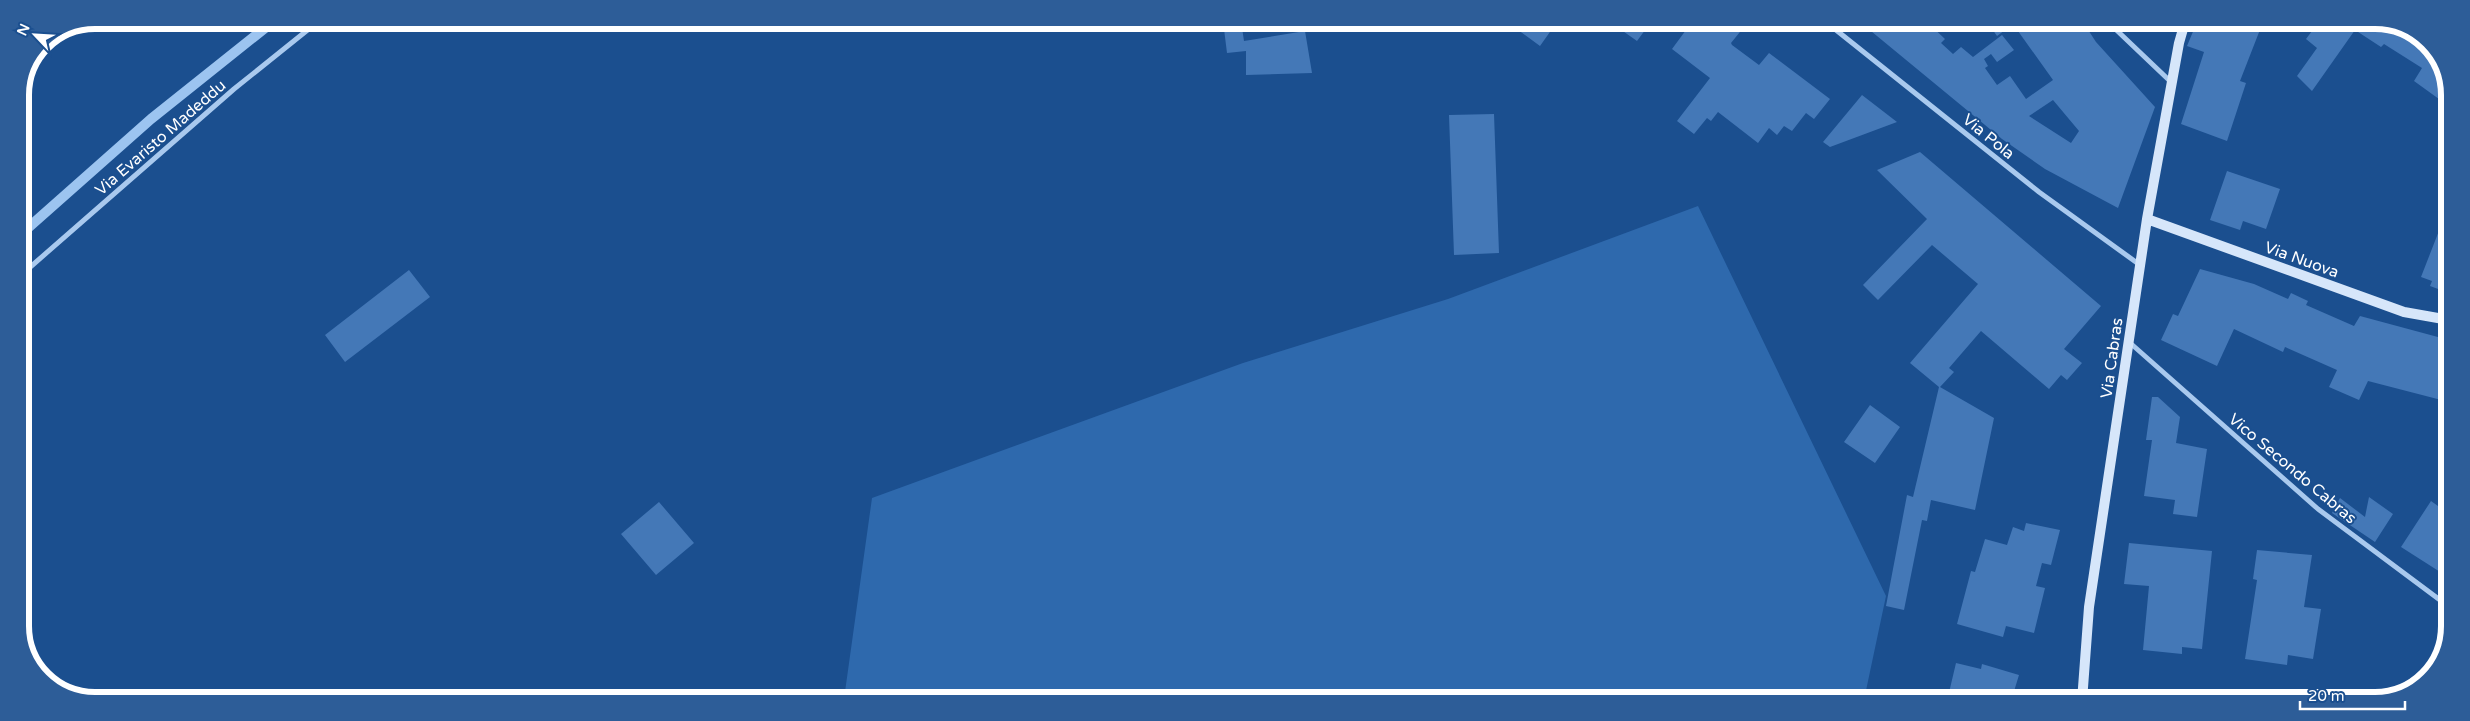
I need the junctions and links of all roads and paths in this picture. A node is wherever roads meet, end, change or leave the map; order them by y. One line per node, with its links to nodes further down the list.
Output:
1 (309, 29): 8 (street, Via Evaristo Madeddu)
2 (1835, 29): 7 (street, Via Pola)
3 (2115, 29): 5 (street)
4 (2184, 29): 5 (street, Via Cabras)
5 (2172, 83): 6 (street, Via Cabras)
6 (2147, 219): 7 (street, Via Cabras); 9 (street, Via Nuova)
7 (2140, 265): 10 (street, Via Cabras)
8 (29, 268)
9 (2441, 319)
10 (2129, 342): 11 (street, Vico Secondo Cabras); 12 (street, Via Cabras)
11 (2441, 601)
12 (2083, 692)

